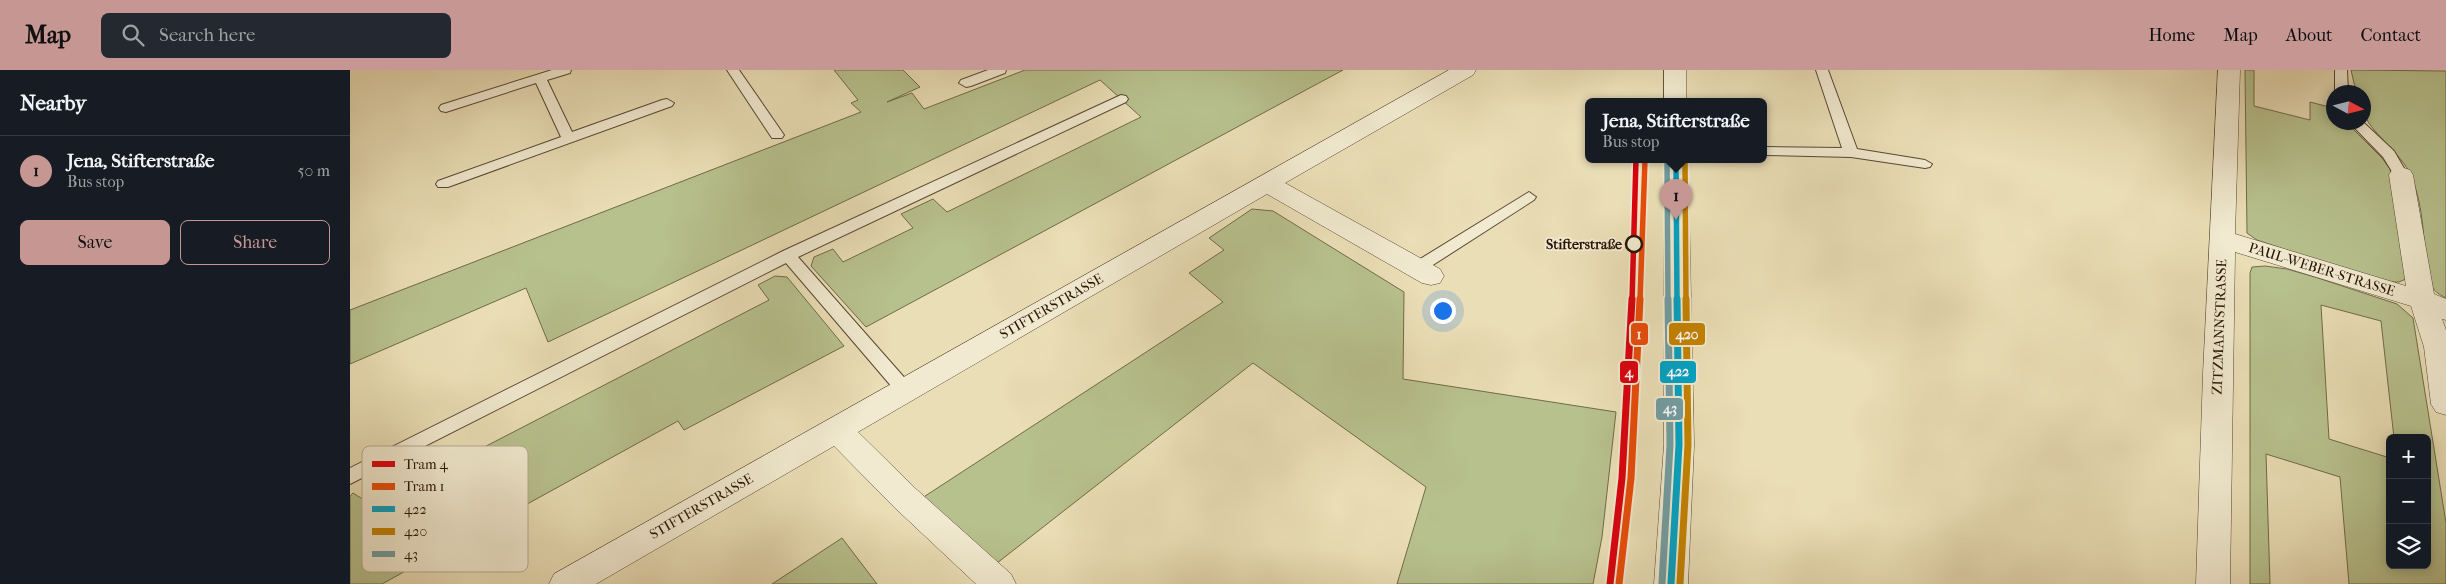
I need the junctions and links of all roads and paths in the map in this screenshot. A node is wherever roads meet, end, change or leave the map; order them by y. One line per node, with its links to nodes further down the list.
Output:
1 (565, 70): 9 (lane)
2 (733, 70): 17 (lane)
3 (1000, 70): 10 (lane)
4 (1465, 70): 24 (street, STIFTERSTRASSE)
5 (1675, 70): 12 (street)
6 (1822, 70): 20 (lane)
7 (2229, 70): 27 (street, ZITZMANNSTRASSE)
8 (2341, 70): 11 (lane)
9 (540, 78): 15 (lane); 18 (lane)
10 (966, 83)
11 (2342, 85)
12 (1675, 98)
13 (1121, 99): 28 (lane)
14 (667, 103): 18 (lane)
15 (446, 108)
16 (2364, 130): 23 (lane)
17 (777, 135)
18 (568, 138): 25 (lane)
19 (1767, 151): 20 (lane)
20 (1852, 153): 22 (lane)
21 (1676, 163): 39 (street)
22 (1925, 164)
23 (2401, 176): 30 (street)
24 (1266, 183): 29 (street); 31 (street, STIFTERSTRASSE)
25 (443, 184)
26 (1529, 197): 29 (lane)
27 (2222, 238): 30 (street, PAUL-WEBER-STRASSE); 40 (street, ZITZMANNSTRASSE)
28 (788, 255): 31 (lane); 34 (lane)
29 (1424, 272)
30 (2434, 305): 32 (street)
31 (904, 389): 33 (street, STIFTERSTRASSE)
32 (2446, 404)
33 (836, 428): 37 (street, STIFTERSTRASSE); 38 (street)
34 (411, 446)
35 (362, 471): 36 (lane)
36 (350, 477)
37 (566, 584)
38 (999, 584)
39 (1672, 584)
40 (2213, 584)

